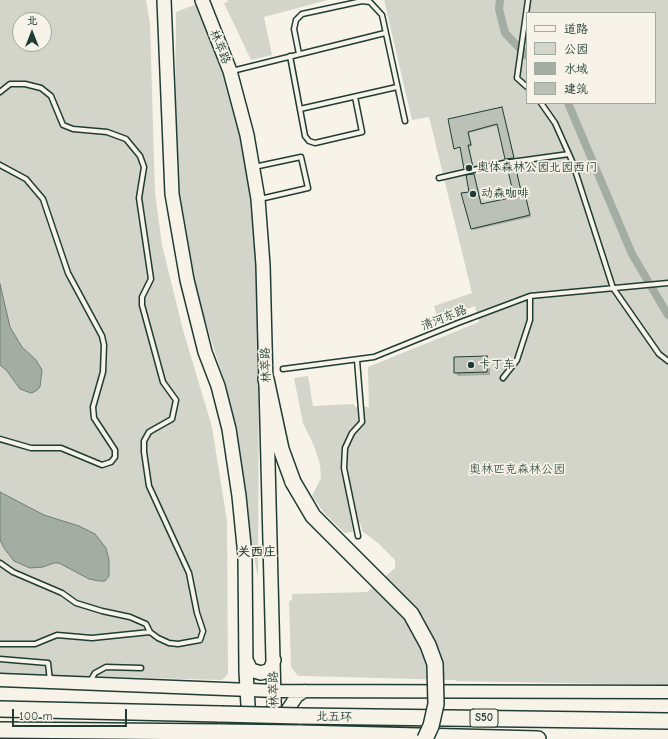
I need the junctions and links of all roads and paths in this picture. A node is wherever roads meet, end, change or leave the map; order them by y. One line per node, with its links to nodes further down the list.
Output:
1 (164, 0): 36 (main road)
2 (202, 0): 9 (main road, 林萃路)
3 (528, 0): 4 (lane)
4 (526, 12)
5 (526, 14): 11 (lane)
6 (385, 33): 7 (lane); 7 (lane); 10 (lane)
7 (299, 54): 8 (lane)
8 (290, 56): 9 (lane); 15 (lane)
9 (230, 71): 19 (main road, 林萃路)
10 (397, 87): 13 (lane); 16 (lane)
11 (526, 87)
12 (0, 92): 33 (lane)
13 (355, 97): 15 (lane); 15 (lane)
14 (542, 104): 17 (lane)
15 (300, 109)
16 (405, 121)
17 (569, 154): 20 (lane); 23 (lane)
18 (0, 165): 30 (lane)
19 (253, 167): 21 (main road, 林萃路); 21 (lane)
20 (439, 178)
21 (258, 199): 29 (main road, 林萃路)
22 (668, 283): 23 (lane, 清河东路)
23 (612, 288): 24 (lane, 清河东路); 26 (lane)
24 (530, 296): 25 (lane, 清河东路); 28 (lane)
25 (357, 360): 27 (lane, 清河东路); 31 (lane)
26 (668, 361)
27 (283, 369)
28 (503, 378)
29 (266, 379): 37 (main road, 林萃路); 52 (highway, bridge)
30 (0, 439)
31 (358, 536)
32 (0, 563): 33 (lane)
33 (150, 632): 34 (lane)
34 (0, 644)
35 (0, 659): 40 (lane)
36 (246, 660): 37 (main road); 42 (main road)
37 (274, 660): 43 (main road, 林萃路)
38 (141, 668): 41 (lane)
39 (0, 680): 40 (street)
40 (50, 682): 41 (street)
41 (89, 683): 42 (street)
42 (248, 690): 43 (street); 50 (main road)
43 (275, 691): 44 (street); 51 (main road, 林萃路)
44 (305, 691): 45 (street); 49 (street)
45 (668, 692)
46 (0, 709): 47 (highway, 北五环 / S50, bridge)
47 (668, 721)
48 (0, 730): 49 (highway, 北五环 / S50, bridge)
49 (293, 736): 53 (highway, 北五环 / S50)
50 (250, 739)
51 (275, 739)
52 (425, 739)
53 (538, 739)

